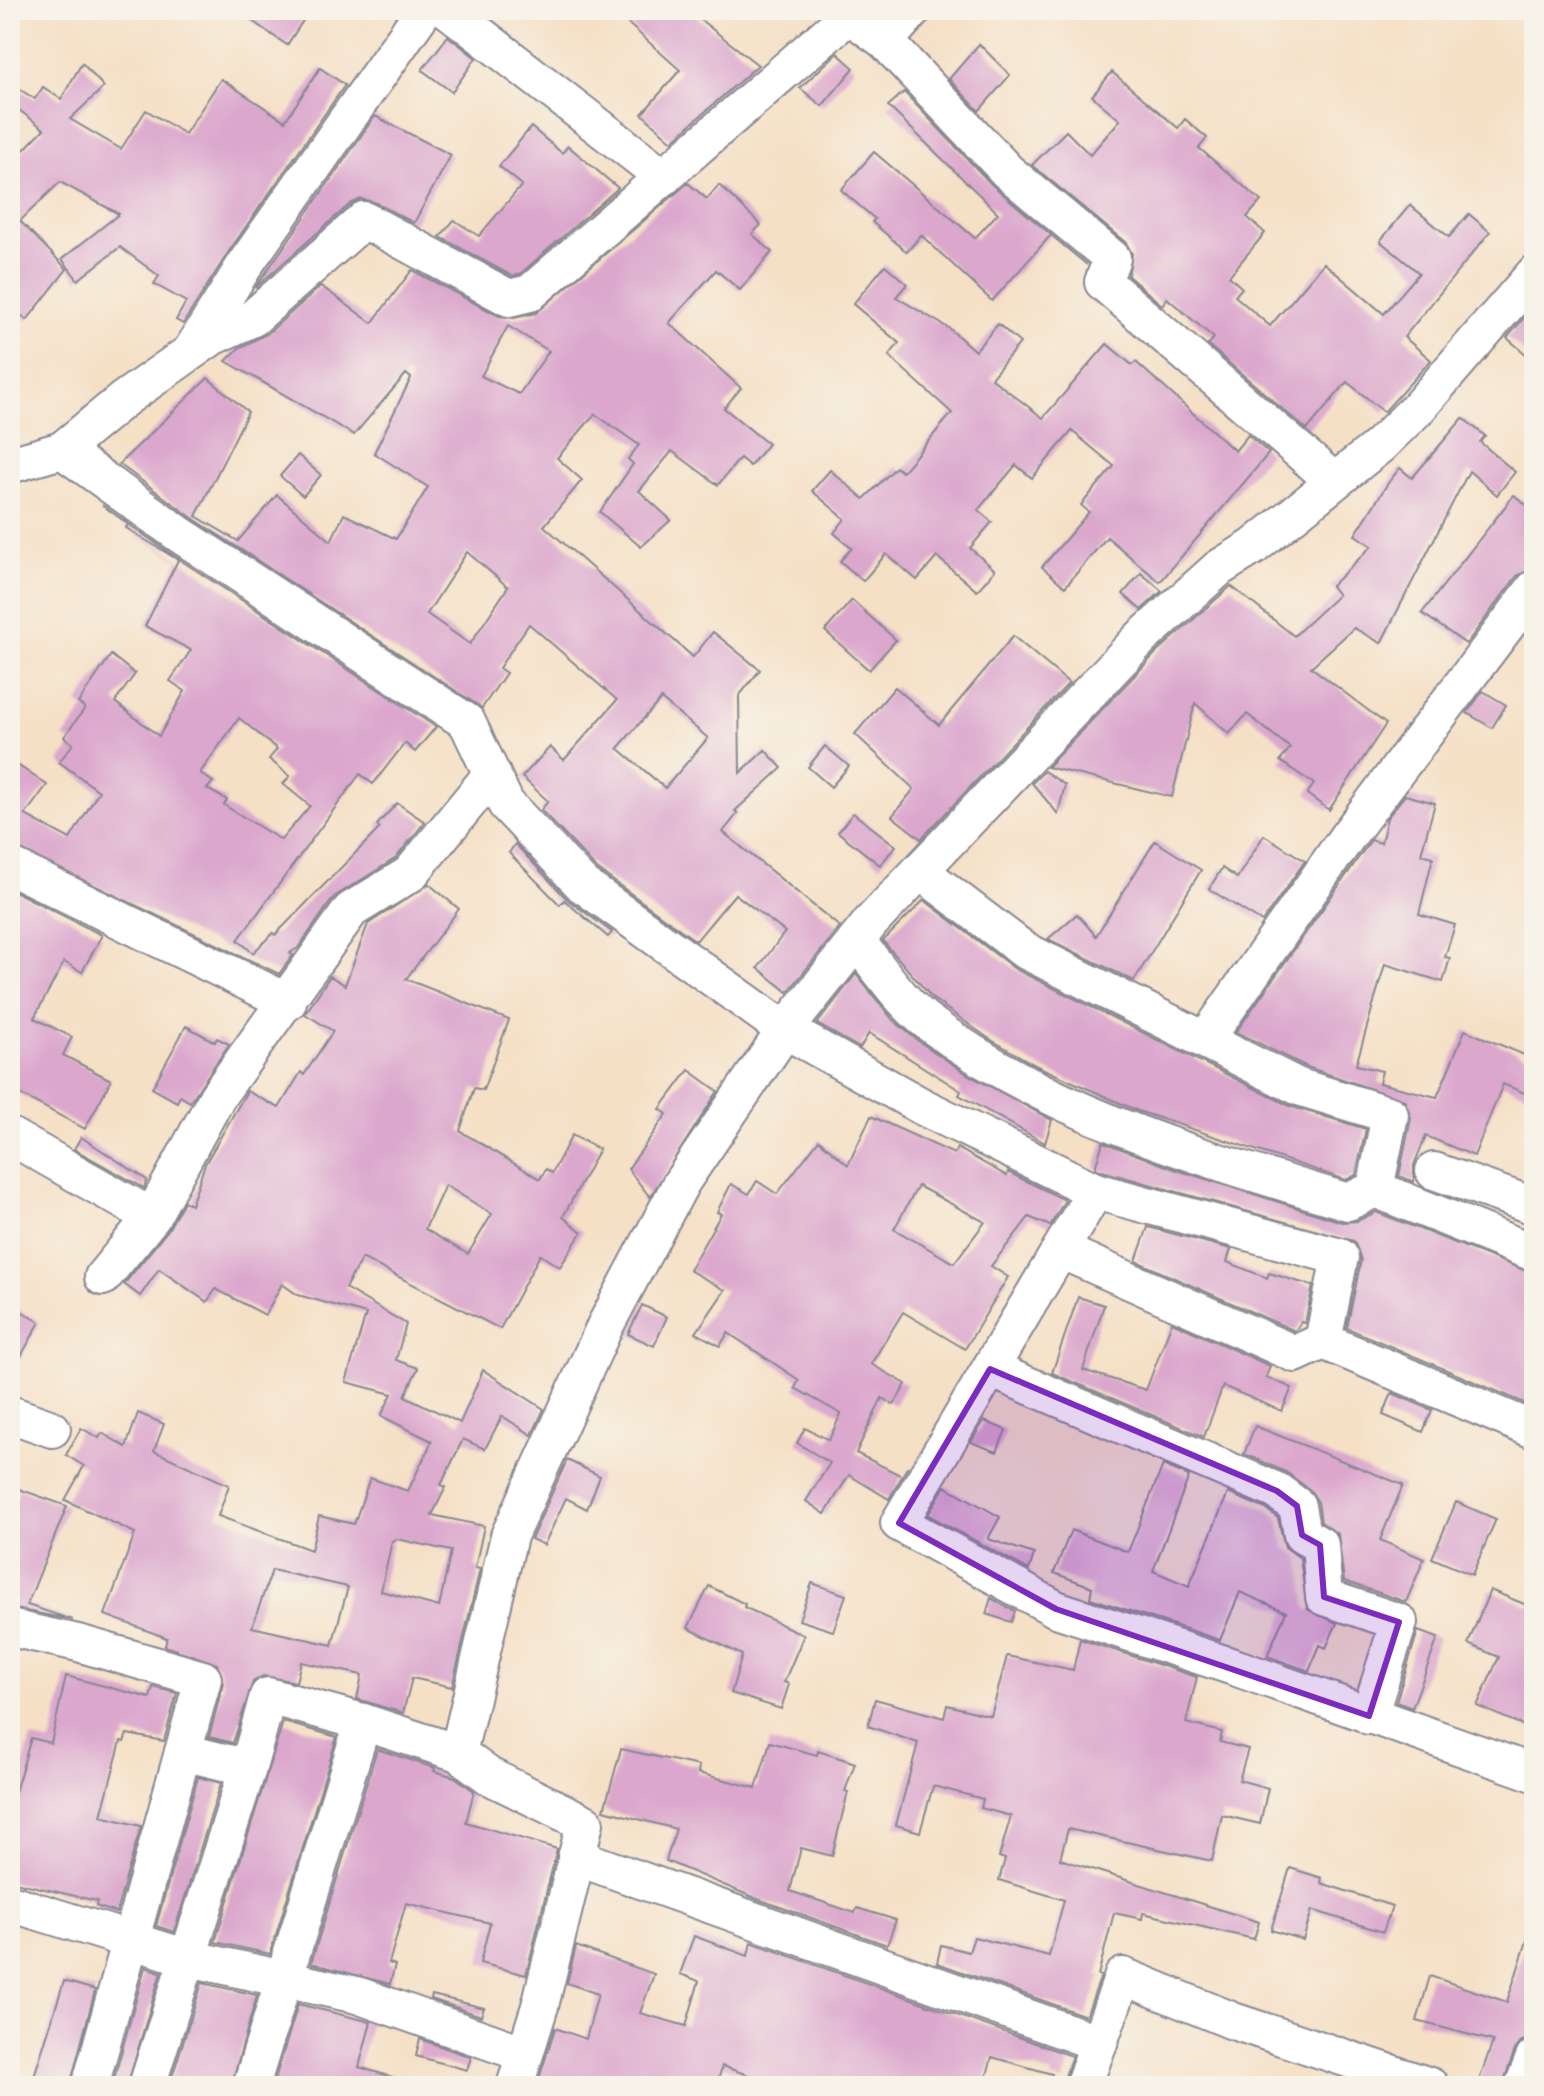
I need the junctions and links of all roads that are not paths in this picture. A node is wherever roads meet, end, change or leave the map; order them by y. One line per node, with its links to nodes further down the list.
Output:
1 (424, 10): 8 (street)
2 (448, 10): 6 (street)
3 (913, 10): 5 (street)
4 (846, 12): 5 (street); 6 (street)
5 (885, 41): 11 (street)
6 (664, 177): 8 (street)
7 (1534, 274): 11 (street)
8 (187, 356): 9 (street)
9 (62, 450): 10 (street); 13 (street)
10 (10, 465)
11 (1334, 481): 15 (street)
12 (1534, 589): 19 (street)
13 (492, 774): 17 (street); 18 (street)
14 (10, 866): 17 (street)
15 (920, 871): 16 (street); 19 (street)
16 (856, 941): 18 (street); 22 (street)
17 (288, 1002): 25 (street)
18 (785, 1030): 23 (street); 38 (street)
19 (1206, 1039): 22 (street)
20 (10, 1136): 25 (street)
21 (1434, 1171): 24 (street)
22 (1375, 1189): 27 (street)
23 (1095, 1191): 26 (street); 29 (street)
24 (1534, 1206)
25 (152, 1217): 28 (street)
26 (1060, 1250): 29 (street); 30 (street)
27 (1534, 1253)
28 (103, 1277)
29 (1323, 1341): 33 (street)
30 (990, 1369): 35 (street); 35 (street)
31 (10, 1414): 32 (street)
32 (52, 1429)
33 (1534, 1430)
34 (10, 1628): 37 (street)
35 (1369, 1716): 40 (street)
36 (363, 1722): 38 (street); 39 (street); 45 (street)
37 (183, 1752): 39 (street); 43 (street)
38 (458, 1753): 41 (street)
39 (248, 1768): 44 (street)
40 (1534, 1773)
41 (576, 1857): 46 (street); 48 (street)
42 (10, 1903): 43 (street)
43 (130, 1942): 44 (street); 49 (street)
44 (188, 1958): 45 (street); 50 (street)
45 (283, 1981): 48 (street); 51 (street)
46 (1099, 2043): 52 (street); 53 (street)
47 (1534, 2058): 54 (street)
48 (520, 2070)
49 (90, 2086)
50 (147, 2086)
51 (251, 2086)
52 (1083, 2086)
53 (1430, 2086)
54 (1523, 2086)

